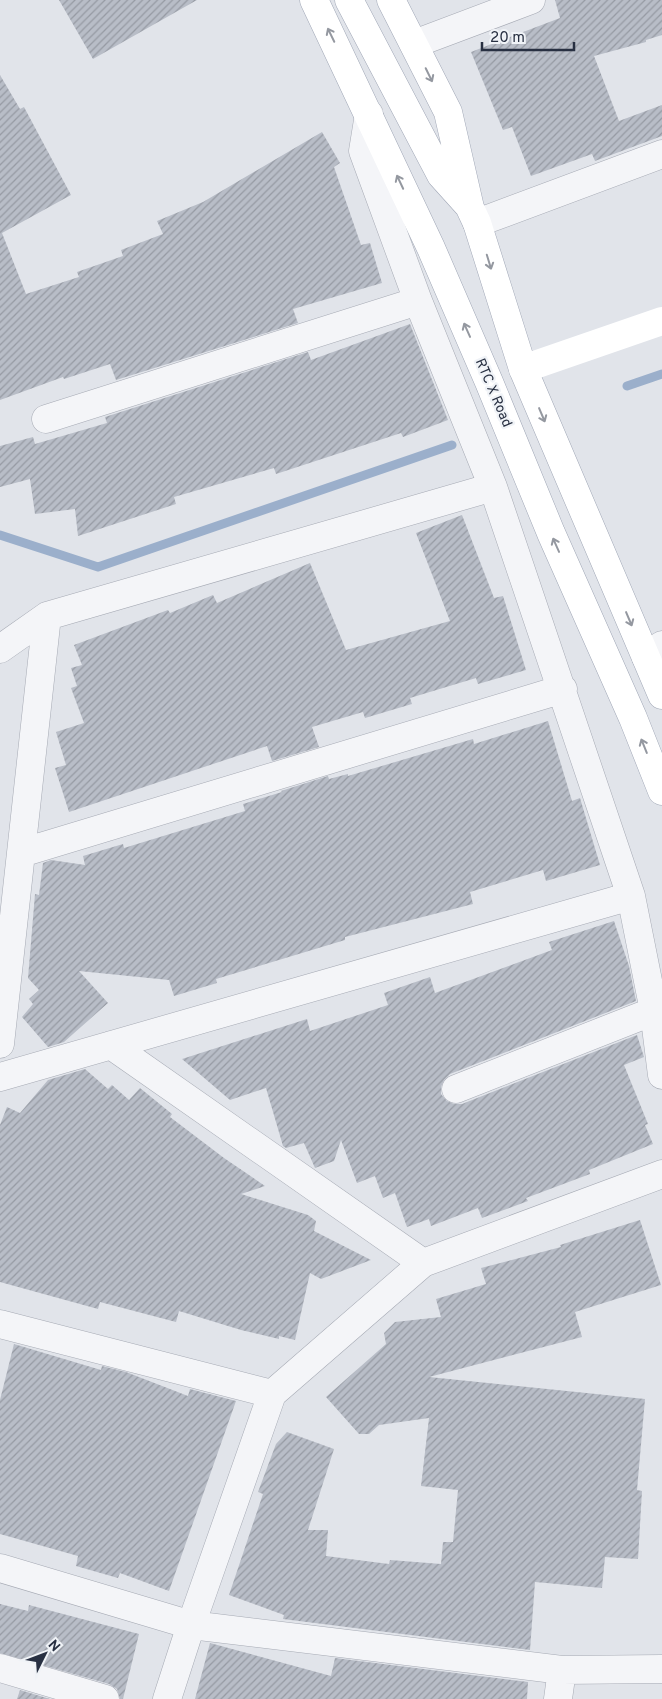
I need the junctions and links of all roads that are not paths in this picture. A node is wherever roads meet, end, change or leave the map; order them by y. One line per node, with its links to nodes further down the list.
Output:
1 (314, 0): 6 (main road, RTC X Road, one-way to 1)
2 (349, 0): 8 (main road)
3 (391, 0): 5 (main road)
4 (531, 0): 5 (street)
5 (414, 44): 8 (main road, one-way to 8)
6 (369, 114): 9 (street); 19 (main road, RTC X Road, one-way to 6)
7 (662, 154): 8 (street)
8 (474, 216): 11 (main road, one-way to 11)
9 (418, 301): 12 (street); 13 (street)
10 (662, 321): 11 (main road)
11 (523, 369): 16 (main road, one-way to 16)
12 (46, 419)
13 (493, 486): 14 (street); 17 (street)
14 (47, 616): 15 (street); 20 (street)
15 (0, 649)
16 (654, 651): 18 (main road)
17 (563, 689): 20 (street); 21 (street)
18 (662, 695)
19 (662, 792)
20 (21, 853): 23 (street)
21 (631, 896): 22 (street); 24 (street)
22 (654, 1011): 25 (street); 27 (street)
23 (0, 1044)
24 (111, 1045): 26 (street); 29 (street)
25 (662, 1075)
26 (0, 1077)
27 (456, 1089)
28 (662, 1174): 29 (street)
29 (423, 1263): 31 (street)
30 (0, 1324): 31 (street)
31 (272, 1394): 33 (street)
32 (0, 1568): 33 (street)
33 (191, 1625): 36 (street); 38 (street)
34 (0, 1668): 37 (street)
35 (662, 1669): 36 (street)
36 (562, 1670): 39 (street)
37 (105, 1699)
38 (167, 1699)
39 (558, 1699)

